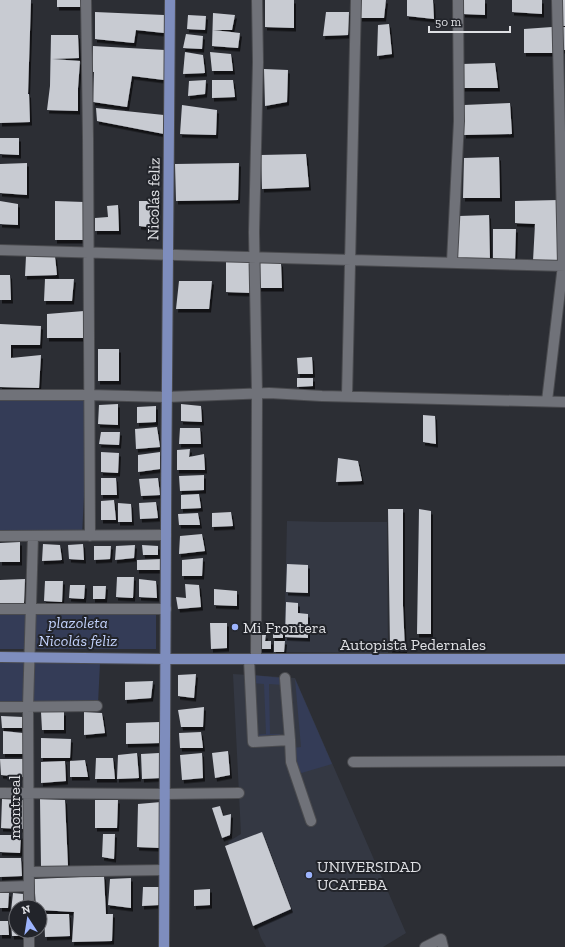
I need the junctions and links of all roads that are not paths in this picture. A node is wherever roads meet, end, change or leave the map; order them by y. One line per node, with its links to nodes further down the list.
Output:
1 (86, 0): 8 (street)
2 (170, 0): 9 (main road, Nicolás feliz)
3 (257, 0): 10 (street)
4 (356, 0): 11 (street)
5 (458, 0): 12 (street)
6 (557, 0): 13 (street)
7 (0, 250): 8 (street)
8 (88, 253): 9 (street); 16 (street)
9 (167, 255): 10 (street); 18 (main road, Nicolás feliz)
10 (255, 257): 11 (street); 14 (street)
11 (351, 260): 12 (street); 17 (street)
12 (452, 262): 13 (street)
13 (564, 266): 19 (street)
14 (257, 393): 17 (street); 18 (street); 31 (street)
15 (0, 395): 16 (street)
16 (89, 395): 18 (street); 23 (street)
17 (347, 396): 19 (street)
18 (166, 397): 24 (main road, Nicolás feliz)
19 (546, 401): 20 (street)
20 (565, 402)
21 (0, 536): 22 (street)
22 (33, 536): 23 (street); 26 (street, montreal)
23 (90, 536): 24 (street)
24 (166, 536): 27 (main road, Nicolás feliz)
25 (0, 609): 26 (street)
26 (32, 609): 27 (street); 29 (street, montreal)
27 (166, 609): 30 (main road, Nicolás feliz)
28 (0, 657): 29 (main road, Autopista Pedernales)
29 (30, 657): 30 (main road, Autopista Pedernales); 36 (street, montreal)
30 (166, 659): 31 (main road, Autopista Pedernales); 43 (main road, Nicolás feliz)
31 (252, 659): 32 (main road, Autopista Pedernales); 37 (street)
32 (565, 659)
33 (285, 678): 37 (street)
34 (97, 706): 36 (street)
35 (0, 707): 36 (street)
36 (28, 707): 42 (street, montreal)
37 (290, 740): 44 (street)
38 (353, 762): 39 (street)
39 (565, 762)
40 (0, 793): 42 (street)
41 (239, 793): 43 (street)
42 (29, 794): 43 (street); 46 (street, montreal)
43 (165, 794): 45 (main road, Nicolás feliz)
44 (311, 821)
45 (164, 870): 46 (street); 50 (main road, Nicolás feliz)
46 (29, 872): 47 (street, montreal)
47 (29, 886): 48 (street); 49 (street, montreal)
48 (0, 887)
49 (29, 899)
50 (164, 947)
51 (426, 947): 52 (street)
52 (443, 947)

